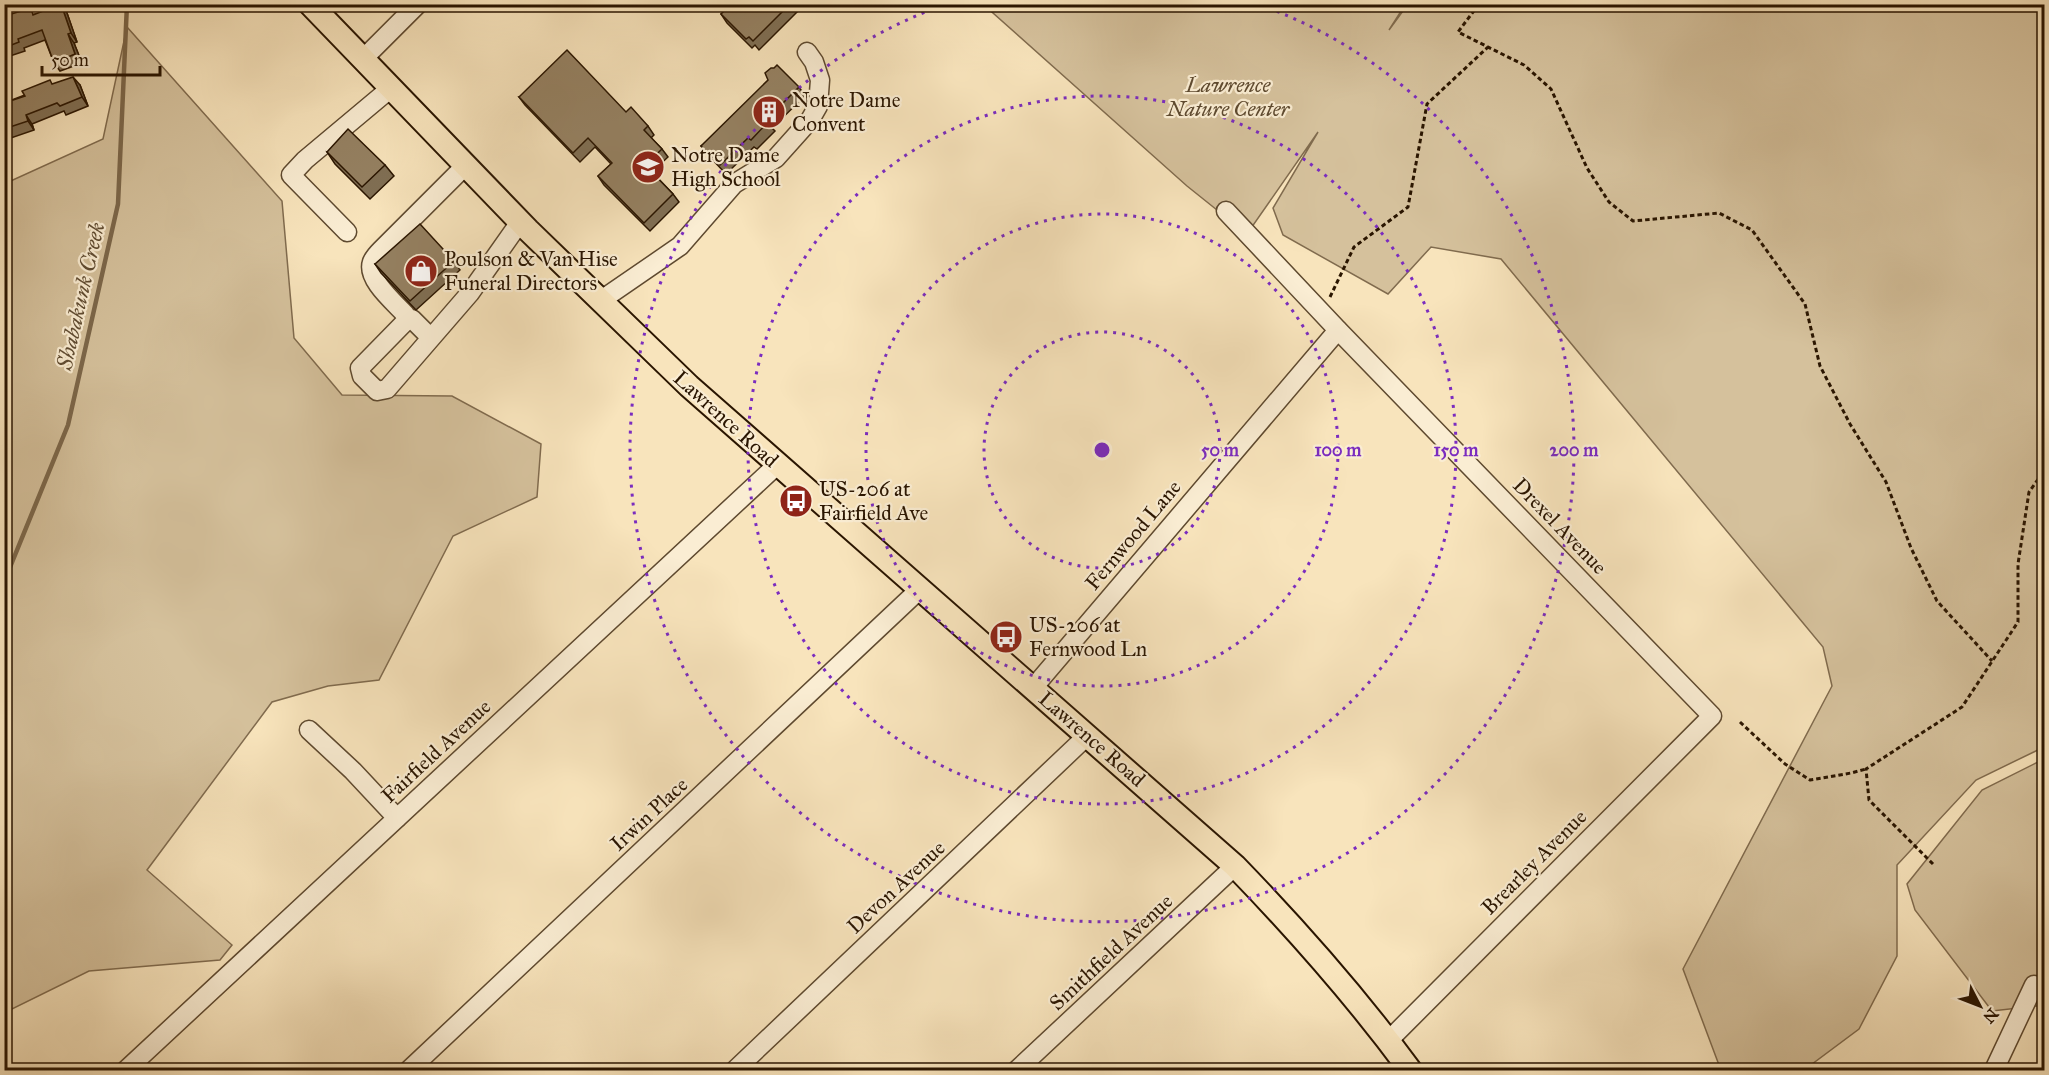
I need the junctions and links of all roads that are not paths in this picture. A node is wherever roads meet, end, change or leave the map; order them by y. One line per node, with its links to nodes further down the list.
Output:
1 (310, 4): 4 (main road, Lawrence Road)
2 (418, 4): 4 (street)
3 (807, 52): 10 (street)
4 (363, 59): 5 (main road, Lawrence Road)
5 (391, 88): 6 (main road, Lawrence Road); 9 (street)
6 (466, 165): 8 (main road, Lawrence Road); 11 (street)
7 (1226, 211): 12 (street, Drexel Avenue)
8 (520, 222): 10 (main road, Lawrence Road); 13 (street)
9 (347, 232)
10 (600, 301): 14 (main road, Lawrence Road)
11 (407, 320): 13 (street); 13 (street)
12 (1338, 330): 16 (street, Fernwood Lane); 17 (street, Drexel Avenue)
13 (430, 338)
14 (777, 465): 15 (main road, Lawrence Road); 20 (street, Fairfield Avenue)
15 (920, 589): 16 (main road, Lawrence Road); 25 (street, Irwin Place)
16 (1034, 688): 19 (main road, Lawrence Road)
17 (1712, 716): 23 (street, Brearley Avenue)
18 (309, 730): 20 (street)
19 (1088, 735): 21 (main road, Lawrence Road); 26 (street, Devon Avenue)
20 (397, 818): 24 (street, Fairfield Avenue)
21 (1235, 866): 23 (main road, Lawrence Road); 27 (street, Smithfield Avenue)
22 (2034, 985): 29 (street)
23 (1388, 1041): 28 (main road, Lawrence Road)
24 (126, 1071)
25 (409, 1071)
26 (735, 1071)
27 (1017, 1071)
28 (1410, 1071)
29 (1994, 1071)

